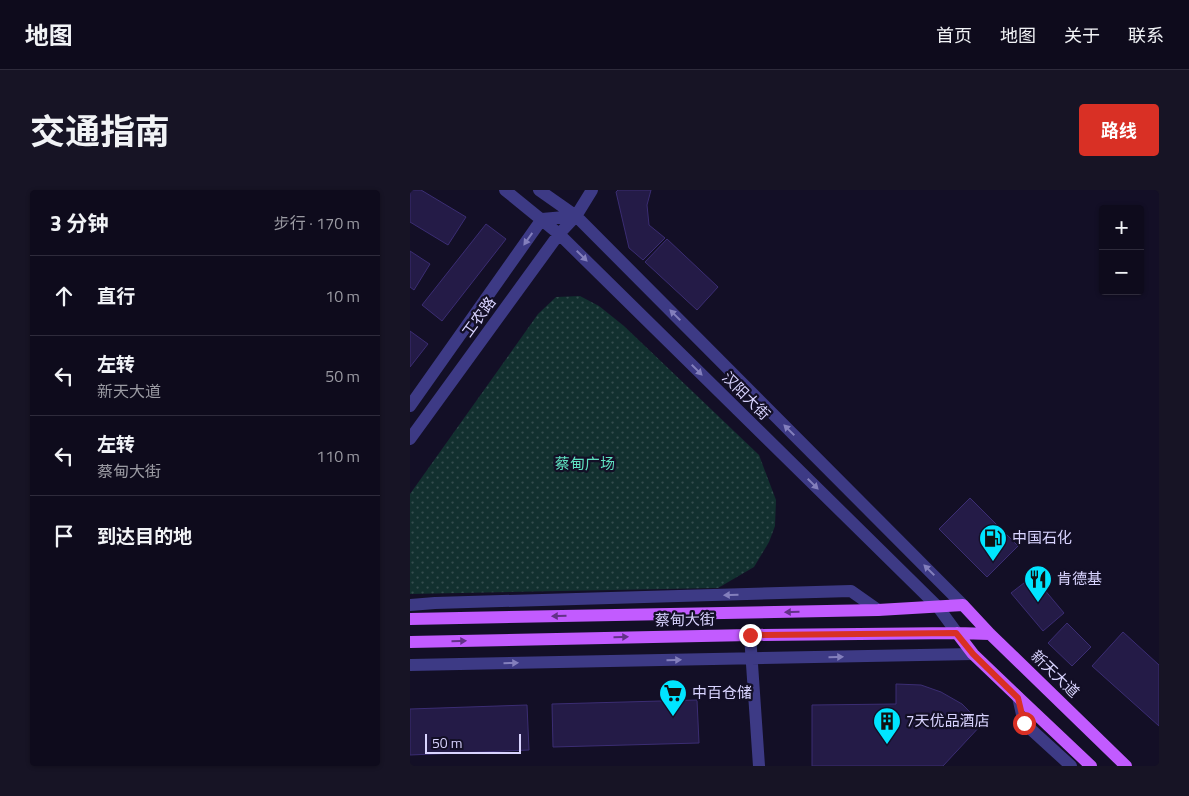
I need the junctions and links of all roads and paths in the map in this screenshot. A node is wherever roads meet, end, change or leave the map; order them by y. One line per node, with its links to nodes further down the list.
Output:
1 (505, 190): 5 (street, 汉阳大街)
2 (539, 190): 4 (street, 汉阳大街)
3 (592, 190): 4 (street, 工农路)
4 (576, 216): 5 (street); 6 (street, 工农路); 10 (street, 汉阳大街, one-way to 4)
5 (542, 219): 6 (street, 汉阳大街); 7 (street, 工农路, one-way to 7)
6 (559, 234): 8 (street, 工农路); 11 (street, 汉阳大街, one-way to 11)
7 (410, 406)
8 (410, 439)
9 (410, 605): 12 (street, one-way to 9)
10 (963, 605): 11 (main road, 蔡甸大街); 17 (main road, 新天大道)
11 (938, 607): 12 (main road, 蔡甸大街); 16 (street, 汉阳大街)
12 (878, 610): 14 (main road, 蔡甸大街, one-way to 14)
13 (410, 611): 14 (main road)
14 (430, 619): 15 (main road, 蔡甸大街)
15 (410, 620)
16 (956, 633): 17 (main road, 蔡甸大街); 18 (main road, 蔡甸大街); 20 (main road)
17 (990, 634): 27 (main road, 新天大道)
18 (750, 635): 19 (main road, 蔡甸大街, one-way to 18); 21 (street)
19 (410, 642)
20 (973, 654): 21 (street, one-way to 20); 23 (main road)
21 (752, 658): 22 (street, one-way to 21); 24 (street)
22 (410, 665)
23 (1018, 698): 25 (street); 26 (main road)
24 (759, 766)
25 (1071, 766)
26 (1091, 766)
27 (1126, 766)

